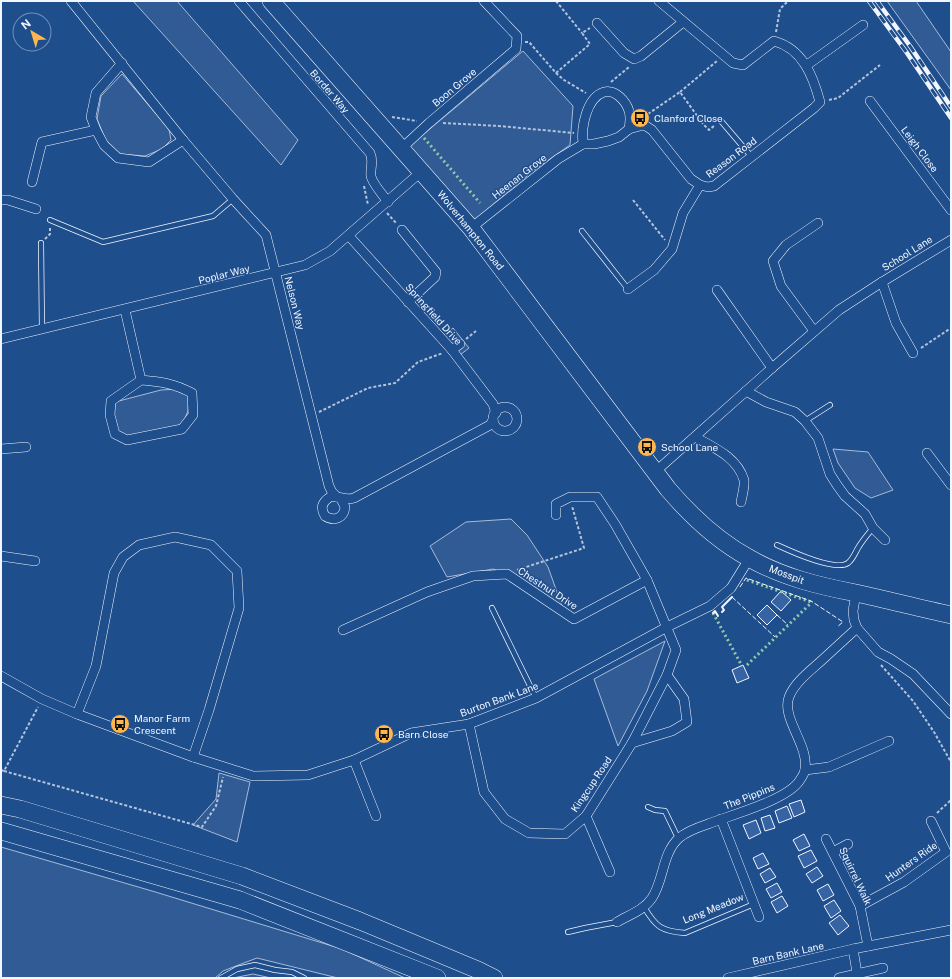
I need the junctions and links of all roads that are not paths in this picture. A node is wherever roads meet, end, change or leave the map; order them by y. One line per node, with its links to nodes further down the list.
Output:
1 (71, 1): 9 (street, Nelson Way)
2 (239, 1): 24 (street, Border Way)
3 (272, 1): 17 (highway, Wolverhampton Road)
4 (484, 1): 17 (street, Boon Grove)
5 (659, 1): 6 (street)
6 (683, 22): 7 (street); 10 (street)
7 (598, 23)
8 (863, 25): 10 (street)
9 (122, 63): 14 (street); 15 (street, Nelson Way)
10 (807, 65): 18 (street, Reason Road)
11 (870, 101): 26 (street, Leigh Close)
12 (721, 121): 18 (lane)
13 (629, 129): 16 (street, Heenan Grove); 16 (street); 21 (street)
14 (96, 130): 15 (street); 20 (street)
15 (183, 140): 22 (street, Nelson Way)
16 (583, 144): 29 (street, Heenan Grove)
17 (402, 148): 19 (highway, Wolverhampton Road)
18 (750, 156): 21 (street, Reason Road)
19 (422, 171): 24 (street, Poplar Way); 29 (highway, Wolverhampton Road)
20 (32, 182)
21 (700, 185): 37 (street, Reason Road)
22 (233, 199): 27 (lane); 35 (street, Nelson Way)
23 (1, 200): 25 (street)
24 (385, 204): 32 (street, Poplar Way)
25 (36, 209)
26 (951, 210)
27 (50, 220)
28 (818, 223): 42 (street)
29 (471, 228): 56 (highway, Wolverhampton Road)
30 (402, 230): 39 (street)
31 (582, 231): 37 (lane, Reason Road)
32 (349, 236): 35 (street, Poplar Way); 39 (street, Springfield Drive)
33 (951, 240): 36 (street, School Lane)
34 (41, 243): 41 (lane)
35 (276, 273): 40 (street, Poplar Way); 58 (street, Nelson Way)
36 (882, 282): 42 (street, School Lane); 46 (street)
37 (628, 289)
38 (717, 290): 47 (street)
39 (408, 302): 45 (street, Springfield Drive)
40 (125, 310): 41 (street, Poplar Way); 48 (street)
41 (42, 330): 43 (street, Poplar Way)
42 (814, 331): 47 (street, School Lane)
43 (1, 339)
44 (460, 344): 45 (street)
45 (452, 350): 58 (street, Springfield Drive)
46 (913, 353)
47 (772, 368): 49 (street, School Lane)
48 (141, 380): 48 (street)
49 (746, 391): 51 (street); 52 (street, School Lane)
50 (830, 405): 51 (lane)
51 (805, 421): 61 (street)
52 (694, 437): 56 (street, School Lane); 59 (street)
53 (26, 446): 54 (street)
54 (1, 449)
55 (927, 453): 57 (street)
56 (655, 472): 65 (highway, Mosspit)
57 (951, 485)
58 (339, 498)
59 (741, 502)
60 (556, 515): 67 (street, Kingcup Road)
61 (873, 528): 62 (street); 63 (lane)
62 (885, 540)
63 (776, 545)
64 (1, 556): 66 (street)
65 (749, 559): 68 (highway, Mosspit); 71 (street, Burton Bank Lane)
66 (36, 561)
67 (647, 580): 71 (street, Kingcup Road); 73 (street, Chestnut Drive)
68 (856, 593): 70 (highway, Mosspit); 72 (street)
69 (492, 608): 76 (lane)
70 (951, 615)
71 (667, 627): 74 (street, Kingcup Road); 76 (street, Burton Bank Lane)
72 (857, 628): 78 (street); 84 (street)
73 (343, 630)
74 (667, 675): 81 (street, Kingcup Road); 81 (street)
75 (1, 676): 77 (street, Burton Bank Lane)
76 (536, 698): 79 (street, Burton Bank Lane)
77 (77, 714): 82 (street, Burton Bank Lane); 82 (street)
78 (951, 714)
79 (469, 724): 83 (street, Burton Bank Lane); 88 (street, Kingcup Road)
80 (889, 741): 84 (street)
81 (632, 743): 88 (street, Kingcup Road)
82 (193, 757): 83 (street, Burton Bank Lane)
83 (354, 760): 87 (street)
84 (805, 770): 89 (street, The Pippins)
85 (1, 805): 111 (highway)
86 (648, 807): 92 (lane)
87 (376, 816)
88 (586, 816): 96 (street)
89 (721, 819): 92 (street, The Pippins); 97 (street, Long Meadow)
90 (931, 821): 98 (street, Hunters Ride)
91 (1, 831): 110 (highway)
92 (678, 838): 99 (street)
93 (826, 839): 95 (street, Squirrel Walk)
94 (848, 844): 95 (street)
95 (833, 852): 98 (street, Squirrel Walk)
96 (610, 872)
97 (754, 904): 99 (lane, Long Meadow); 100 (street, Long Meadow)
98 (860, 906): 104 (street, Squirrel Walk)
99 (644, 907): 101 (street)
100 (759, 918)
101 (617, 922): 103 (lane)
102 (951, 930): 104 (street, Barn Bank Lane)
103 (568, 932)
104 (868, 946): 105 (street, Barn Bank Lane)
105 (853, 949): 107 (street); 112 (street, Barn Bank Lane)
106 (883, 968): 107 (street)
107 (857, 973): 113 (street)
108 (221, 978): 109 (lane)
109 (304, 978)
110 (437, 978)
111 (494, 978)
112 (728, 978)
113 (839, 978)

